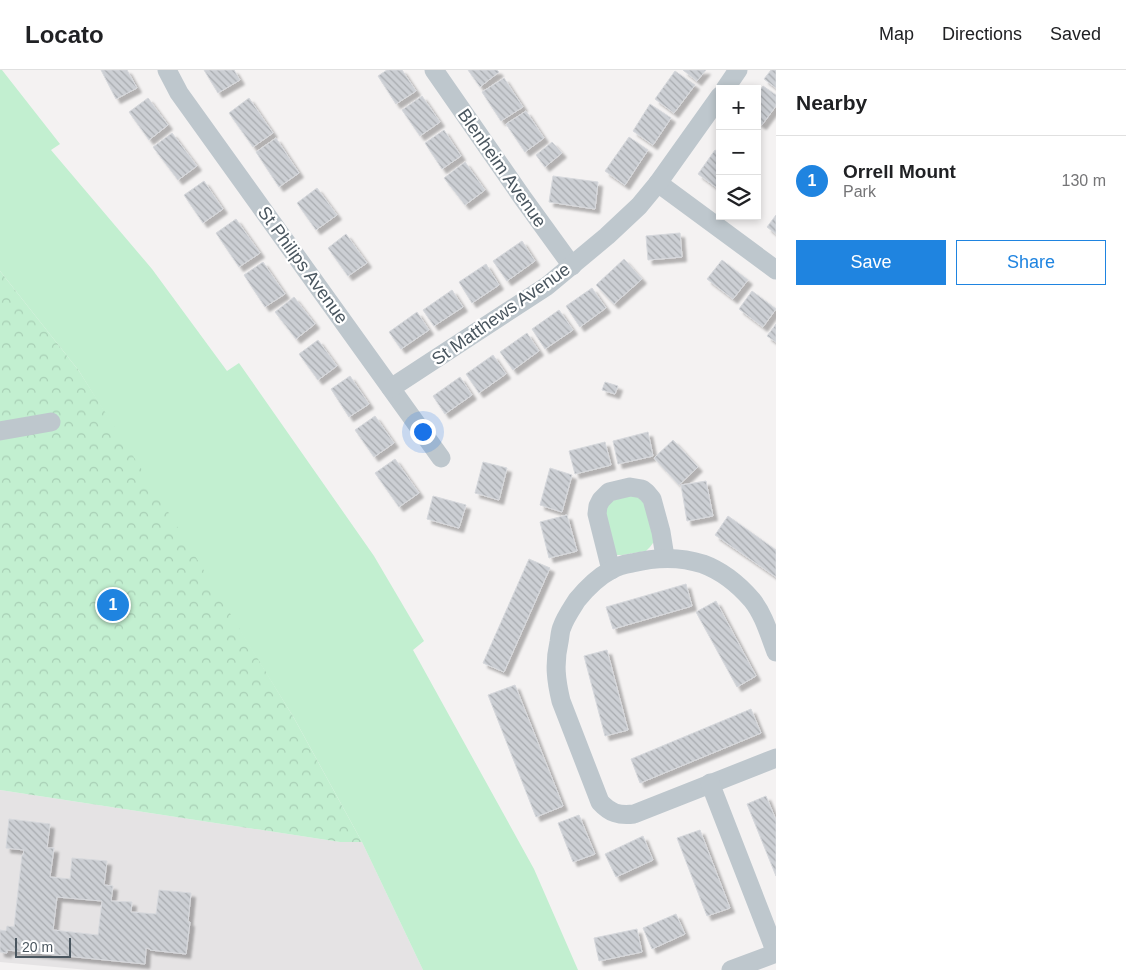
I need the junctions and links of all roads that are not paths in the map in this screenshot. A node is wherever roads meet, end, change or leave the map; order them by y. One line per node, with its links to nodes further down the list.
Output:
1 (167, 70): 9 (street, St Philips Avenue)
2 (434, 70): 7 (street, Blenheim Avenue)
3 (738, 70): 4 (street)
4 (728, 85)
5 (716, 102): 6 (street, St Matthews Avenue)
6 (658, 184): 7 (street, St Matthews Avenue); 8 (street)
7 (572, 266): 9 (street, St Matthews Avenue)
8 (776, 270)
9 (391, 388): 12 (street, St Philips Avenue)
10 (51, 422): 11 (street)
11 (0, 430)
12 (441, 458)
13 (665, 557): 14 (street); 14 (street); 15 (street)
14 (611, 570): 17 (street)
15 (776, 652)
16 (776, 758): 17 (street)
17 (710, 783): 18 (street)
18 (776, 953): 19 (street)
19 (731, 970)

